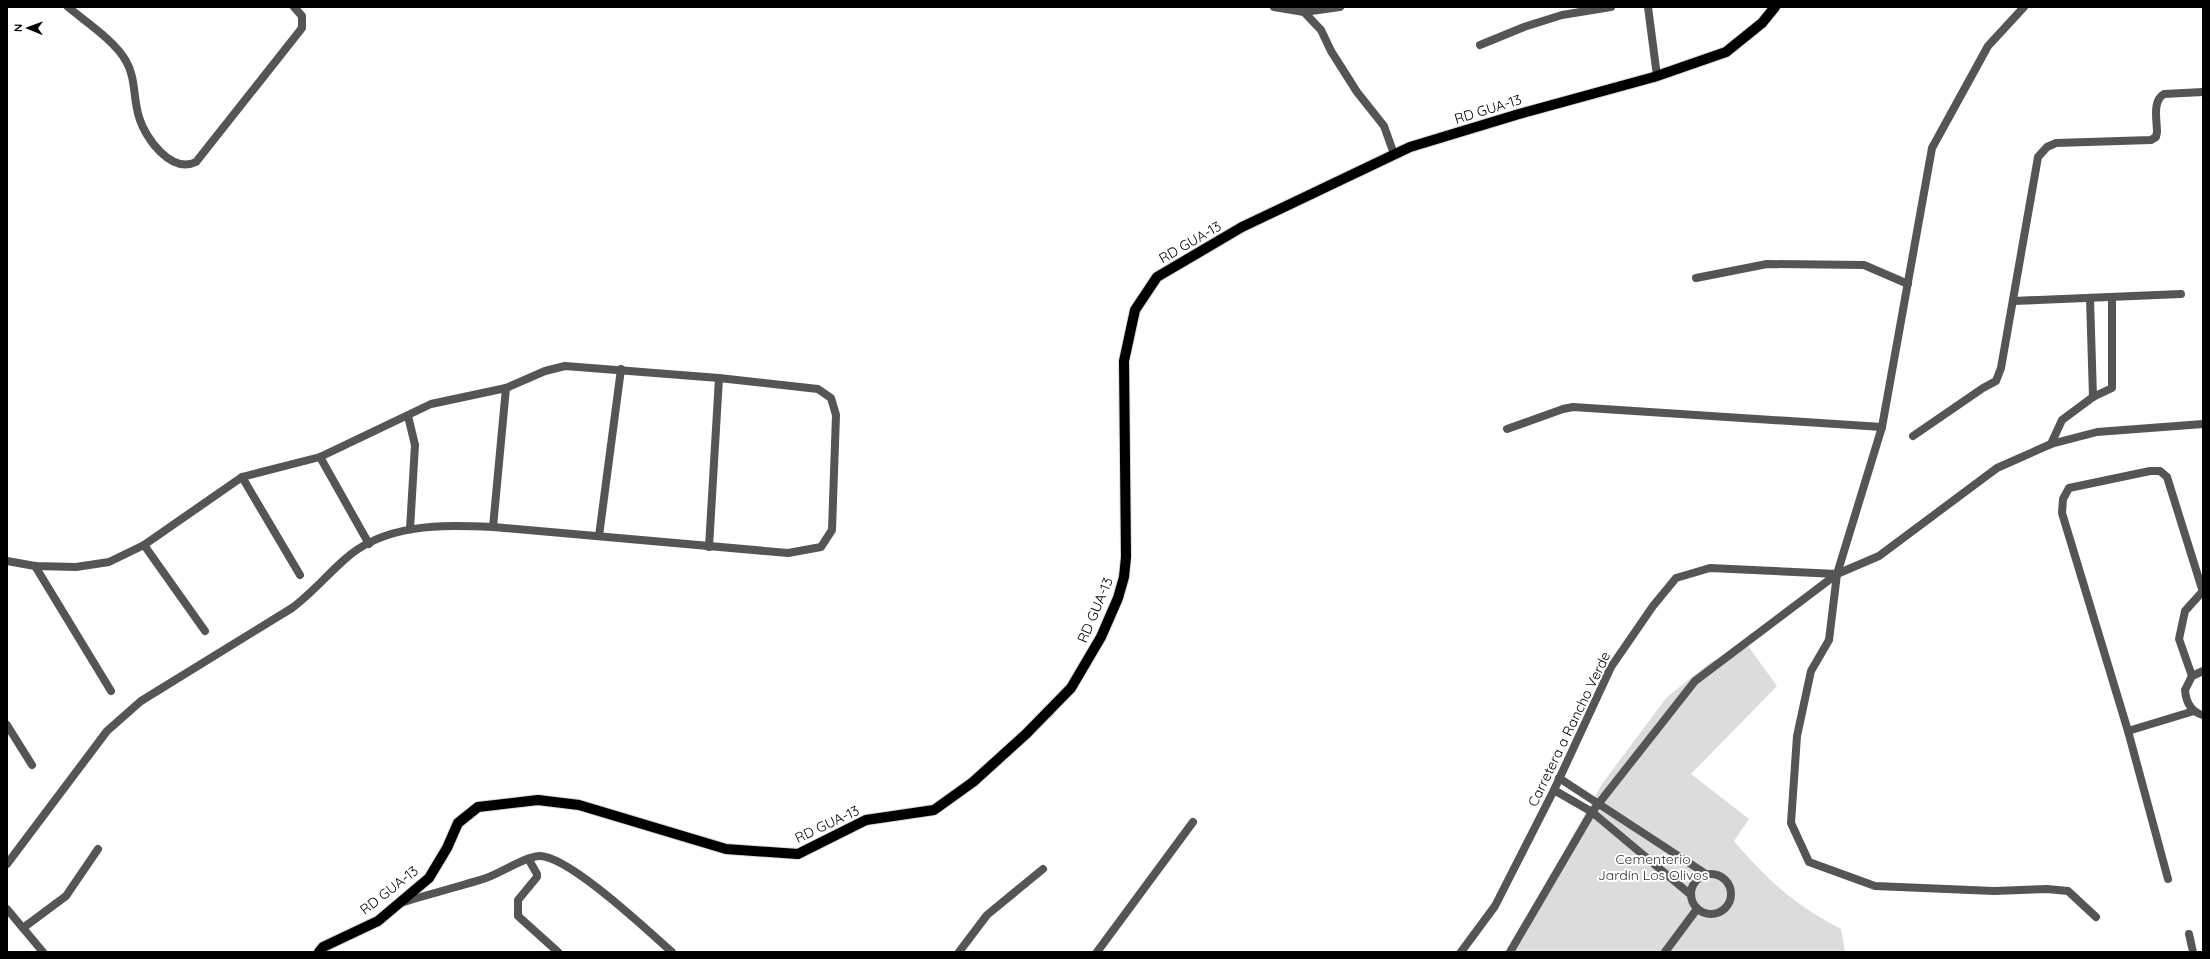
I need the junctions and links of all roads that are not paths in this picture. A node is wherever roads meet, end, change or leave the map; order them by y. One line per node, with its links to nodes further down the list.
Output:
1 (68, 7): 2 (street)
2 (294, 7)
3 (1274, 7): 9 (street)
4 (1340, 7): 9 (street)
5 (1612, 7): 10 (street)
6 (1648, 7): 11 (street)
7 (1775, 7): 11 (main road, RD GUA-13)
8 (2024, 7): 15 (street)
9 (1304, 12): 13 (street)
10 (1480, 45)
11 (1658, 76): 13 (main road, RD GUA-13)
12 (2203, 92): 19 (street)
13 (1394, 154): 63 (main road, RD GUA-13)
14 (1696, 278): 15 (street)
15 (1908, 284): 26 (street)
16 (2180, 294): 17 (street)
17 (2112, 297): 18 (street); 23 (street)
18 (2090, 298): 19 (street); 23 (street)
19 (2013, 301): 28 (street)
20 (621, 369): 21 (street); 22 (street); 34 (street)
21 (719, 378): 37 (street); 37 (street)
22 (506, 388): 24 (street); 32 (street)
23 (2093, 396): 29 (street)
24 (408, 416): 30 (street); 33 (street)
25 (2203, 424): 29 (street, Carretera a Rancho Verde)
26 (1882, 427): 27 (street); 40 (street)
27 (1507, 429)
28 (1913, 436)
29 (2051, 444): 40 (street, Carretera a Rancho Verde)
30 (320, 457): 31 (street); 35 (street)
31 (242, 478): 36 (street); 41 (street)
32 (493, 527): 33 (street); 34 (street)
33 (410, 529): 35 (street)
34 (600, 536): 37 (street)
35 (370, 544): 58 (street)
36 (144, 545): 39 (street); 43 (street)
37 (709, 547)
38 (7, 561): 39 (street)
39 (36, 566): 46 (street)
40 (1837, 574): 51 (street, Carretera a Rancho Verde); 53 (street); 66 (street)
41 (300, 575)
42 (2203, 591): 45 (street); 49 (street)
43 (205, 631)
44 (2203, 671): 45 (street)
45 (2192, 676): 47 (street)
46 (111, 692)
47 (2200, 715): 49 (street)
48 (7, 725): 50 (street)
49 (2128, 731): 61 (street)
50 (32, 764)
51 (1560, 778): 52 (street, Carretera a Rancho Verde); 53 (street)
52 (1554, 790): 54 (street); 75 (street, Carretera a Rancho Verde)
53 (1599, 803): 54 (street); 60 (street)
54 (1592, 812): 62 (street); 76 (street)
55 (1193, 822): 74 (street)
56 (98, 849): 67 (street)
57 (529, 860): 63 (street); 71 (street); 72 (street)
58 (7, 864)
59 (1043, 869): 73 (street)
60 (1706, 874): 62 (street); 64 (street)
61 (2168, 878)
62 (1691, 895): 64 (street)
63 (400, 903): 70 (main road, RD GUA-13)
64 (1697, 909): 77 (street)
65 (7, 910): 67 (street)
66 (2096, 917)
67 (23, 928): 69 (street)
68 (2189, 934): 78 (street)
69 (43, 952)
70 (319, 952)
71 (558, 952)
72 (672, 952)
73 (959, 952)
74 (1097, 952)
75 (1461, 952)
76 (1510, 952)
77 (1665, 952)
78 (2193, 952)

